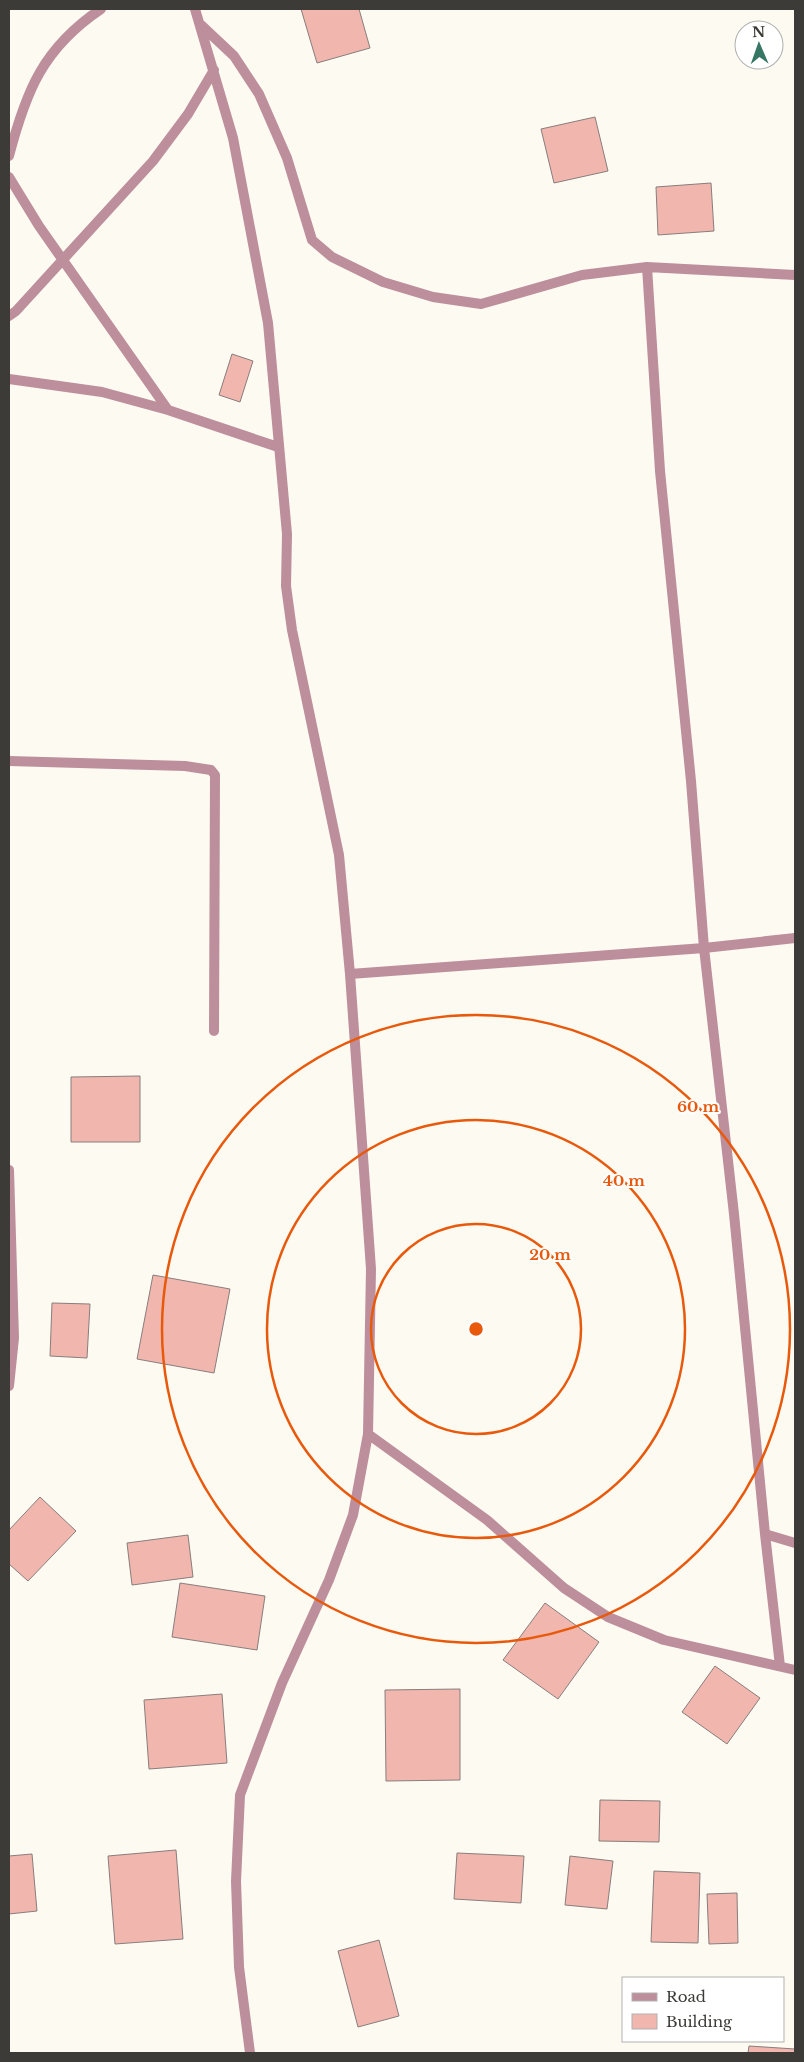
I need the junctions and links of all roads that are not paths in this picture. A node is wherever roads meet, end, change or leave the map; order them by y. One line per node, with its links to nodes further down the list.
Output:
1 (100, 9): 5 (street)
2 (195, 9): 3 (street)
3 (200, 25): 4 (street); 8 (street)
4 (214, 70): 7 (street); 13 (street)
5 (9, 156)
6 (9, 177): 7 (street)
7 (62, 258): 10 (street); 12 (street)
8 (647, 267): 9 (street); 16 (street)
9 (795, 275)
10 (9, 316)
11 (9, 379): 12 (street)
12 (168, 410): 13 (street)
13 (278, 447): 17 (street)
14 (9, 761): 18 (street)
15 (795, 938): 16 (street)
16 (704, 948): 17 (street); 22 (street)
17 (350, 974): 21 (street)
18 (214, 1031)
19 (9, 1170): 20 (street)
20 (9, 1386)
21 (368, 1434): 24 (street); 26 (street)
22 (764, 1534): 23 (street); 24 (street)
23 (795, 1543)
24 (780, 1666): 25 (street)
25 (795, 1670)
26 (250, 2053)

